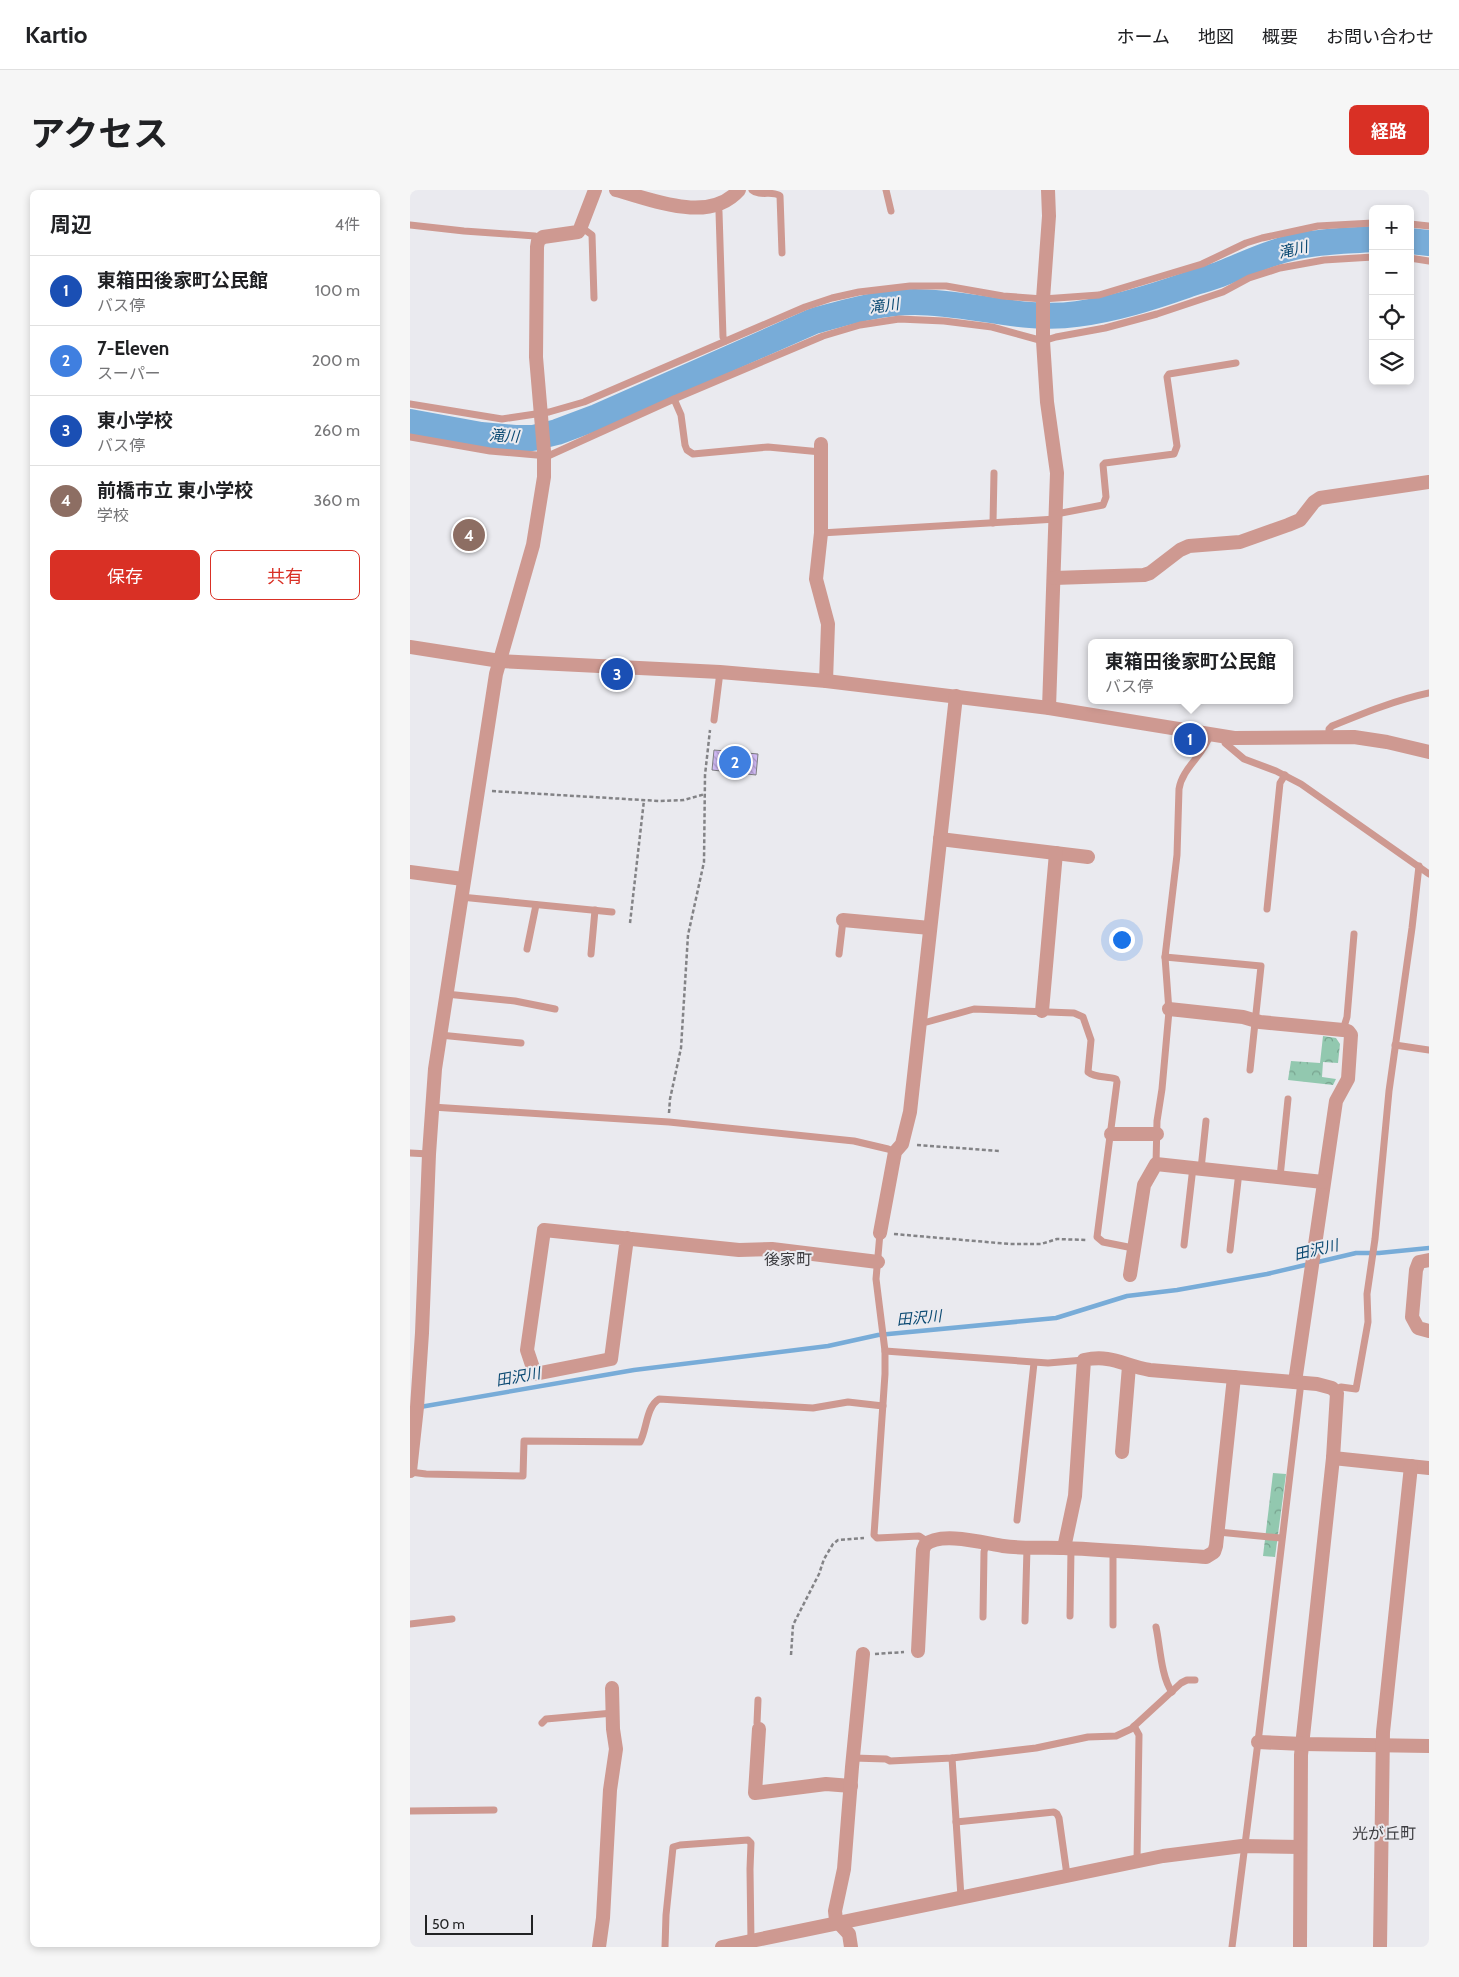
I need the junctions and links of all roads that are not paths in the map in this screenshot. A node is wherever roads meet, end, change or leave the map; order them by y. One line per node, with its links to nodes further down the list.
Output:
1 (596, 190): 13 (street)
2 (616, 190): 7 (street)
3 (739, 190): 7 (street)
4 (752, 190): 15 (lane)
5 (886, 190): 8 (lane)
6 (1048, 190): 20 (street)
7 (718, 205): 22 (lane)
8 (891, 211)
9 (1369, 223): 20 (lane)
10 (1414, 224): 12 (lane)
11 (410, 225): 14 (lane)
12 (1429, 226)
13 (581, 227): 14 (street); 19 (lane)
14 (540, 238): 26 (street)
15 (782, 253)
16 (1369, 257): 21 (lane)
17 (1414, 259): 18 (lane)
18 (1429, 261)
19 (594, 298)
20 (1043, 300): 21 (street); 22 (lane)
21 (1043, 338): 24 (lane); 32 (street)
22 (725, 341): 26 (lane)
23 (1236, 363): 32 (lane)
24 (674, 399): 28 (lane); 29 (lane)
25 (410, 404): 26 (lane)
26 (541, 416): 29 (street)
27 (410, 437): 29 (lane)
28 (821, 448): 34 (street)
29 (544, 454): 37 (street)
30 (994, 473): 33 (lane)
31 (1429, 482): 35 (street)
32 (1056, 517): 33 (lane); 35 (street)
33 (993, 523): 34 (lane)
34 (821, 533): 39 (street)
35 (1054, 578): 42 (street)
36 (410, 647): 37 (street)
37 (500, 661): 38 (street); 55 (street)
38 (720, 672): 39 (street); 43 (lane)
39 (826, 681): 41 (street)
40 (1429, 693): 46 (lane)
41 (956, 696): 42 (street); 49 (street)
42 (1049, 708): 44 (street)
43 (714, 720)
44 (1210, 735): 45 (street); 67 (lane)
45 (1225, 737): 46 (street); 48 (lane)
46 (1329, 737): 47 (street)
47 (1429, 752)
48 (1285, 775): 52 (lane); 58 (lane)
49 (940, 839): 50 (street); 62 (street)
50 (1056, 853): 51 (street); 71 (street)
51 (1088, 857)
52 (1419, 866): 54 (lane); 77 (lane)
53 (410, 872): 55 (street)
54 (1429, 874)
55 (464, 879): 56 (street)
56 (461, 897): 57 (lane); 68 (street)
57 (536, 905): 59 (lane); 64 (lane)
58 (1267, 909)
59 (595, 910): 60 (lane); 65 (lane)
60 (612, 912)
61 (843, 920): 62 (street); 66 (lane)
62 (930, 928): 73 (street)
63 (1354, 934): 74 (lane)
64 (527, 949)
65 (591, 954)
66 (839, 954)
67 (1165, 957): 70 (lane); 72 (lane)
68 (446, 994): 69 (lane); 75 (street)
69 (555, 1008)
70 (1169, 1009): 72 (street); 84 (lane)
71 (1042, 1011): 73 (lane); 83 (lane)
72 (1255, 1020): 74 (street); 79 (lane)
73 (919, 1021): 85 (street)
74 (1343, 1030): 92 (street)
75 (440, 1035): 76 (lane); 81 (street)
76 (521, 1043)
77 (1395, 1045): 78 (lane); 109 (lane)
78 (1429, 1050)
79 (1250, 1070)
80 (1288, 1099): 91 (lane)
81 (431, 1107): 85 (lane); 87 (street)
82 (1206, 1121): 89 (lane)
83 (1111, 1134): 84 (street); 96 (lane)
84 (1157, 1134): 88 (lane)
85 (898, 1148): 93 (street)
86 (410, 1153): 87 (lane)
87 (429, 1154): 101 (street)
88 (1156, 1164): 89 (street); 96 (street)
89 (1197, 1168): 90 (street); 95 (lane)
90 (1239, 1172): 91 (street); 97 (lane)
91 (1280, 1177): 92 (street)
92 (1323, 1182): 108 (street)
93 (880, 1233): 99 (lane)
94 (627, 1238): 94 (street); 99 (street)
95 (1184, 1245)
96 (1133, 1248): 100 (street)
97 (1230, 1250)
98 (1429, 1260): 102 (street)
99 (878, 1262): 103 (lane)
100 (1130, 1275)
101 (416, 1314): 115 (street)
102 (1429, 1331)
103 (885, 1352): 105 (lane); 110 (lane)
104 (1084, 1360): 105 (lane); 106 (street); 122 (street)
105 (1034, 1363): 116 (lane)
106 (1130, 1366): 107 (street); 111 (street)
107 (1234, 1376): 108 (street); 117 (street)
108 (1298, 1382): 109 (street); 118 (lane)
109 (1335, 1390): 112 (street)
110 (883, 1406): 115 (lane); 119 (lane)
111 (1122, 1452)
112 (1333, 1458): 113 (street); 142 (street)
113 (1410, 1466): 114 (street); 143 (street)
114 (1429, 1468)
115 (410, 1471)
116 (1017, 1520)
117 (1218, 1532): 118 (lane); 123 (street)
118 (1281, 1538): 141 (lane)
119 (928, 1542): 120 (street); 131 (street)
120 (986, 1543): 121 (street); 125 (lane)
121 (1027, 1548): 122 (street); 127 (lane)
122 (1067, 1548): 123 (street); 124 (lane)
123 (1113, 1552): 129 (lane)
124 (1070, 1616)
125 (983, 1617)
126 (452, 1619): 128 (lane)
127 (1025, 1621)
128 (410, 1624)
129 (1113, 1625)
130 (1156, 1627): 135 (lane)
131 (918, 1651)
132 (863, 1654): 145 (street)
133 (1195, 1680): 135 (lane)
134 (612, 1688): 137 (street)
135 (1172, 1692): 139 (lane)
136 (758, 1700): 140 (lane)
137 (613, 1713): 138 (lane); 158 (street)
138 (542, 1723)
139 (1134, 1726): 146 (lane); 153 (lane)
140 (759, 1729): 147 (street)
141 (1258, 1742): 142 (street); 151 (lane)
142 (1302, 1744): 143 (street); 152 (street)
143 (1382, 1744): 144 (street); 164 (street)
144 (1429, 1746)
145 (853, 1758): 146 (lane); 147 (street)
146 (952, 1758): 150 (lane)
147 (851, 1786): 156 (street)
148 (494, 1810): 149 (lane)
149 (410, 1811)
150 (956, 1822): 154 (lane); 155 (lane)
151 (1245, 1846): 152 (street); 153 (street); 162 (lane)
152 (1300, 1848): 163 (street)
153 (1137, 1861): 154 (street)
154 (1067, 1875): 155 (street)
155 (961, 1897): 156 (street)
156 (840, 1923): 157 (street); 161 (street)
157 (751, 1942): 159 (lane); 160 (street)
158 (598, 1947)
159 (665, 1947)
160 (722, 1947)
161 (851, 1947)
162 (1232, 1947)
163 (1300, 1947)
164 (1380, 1947)

